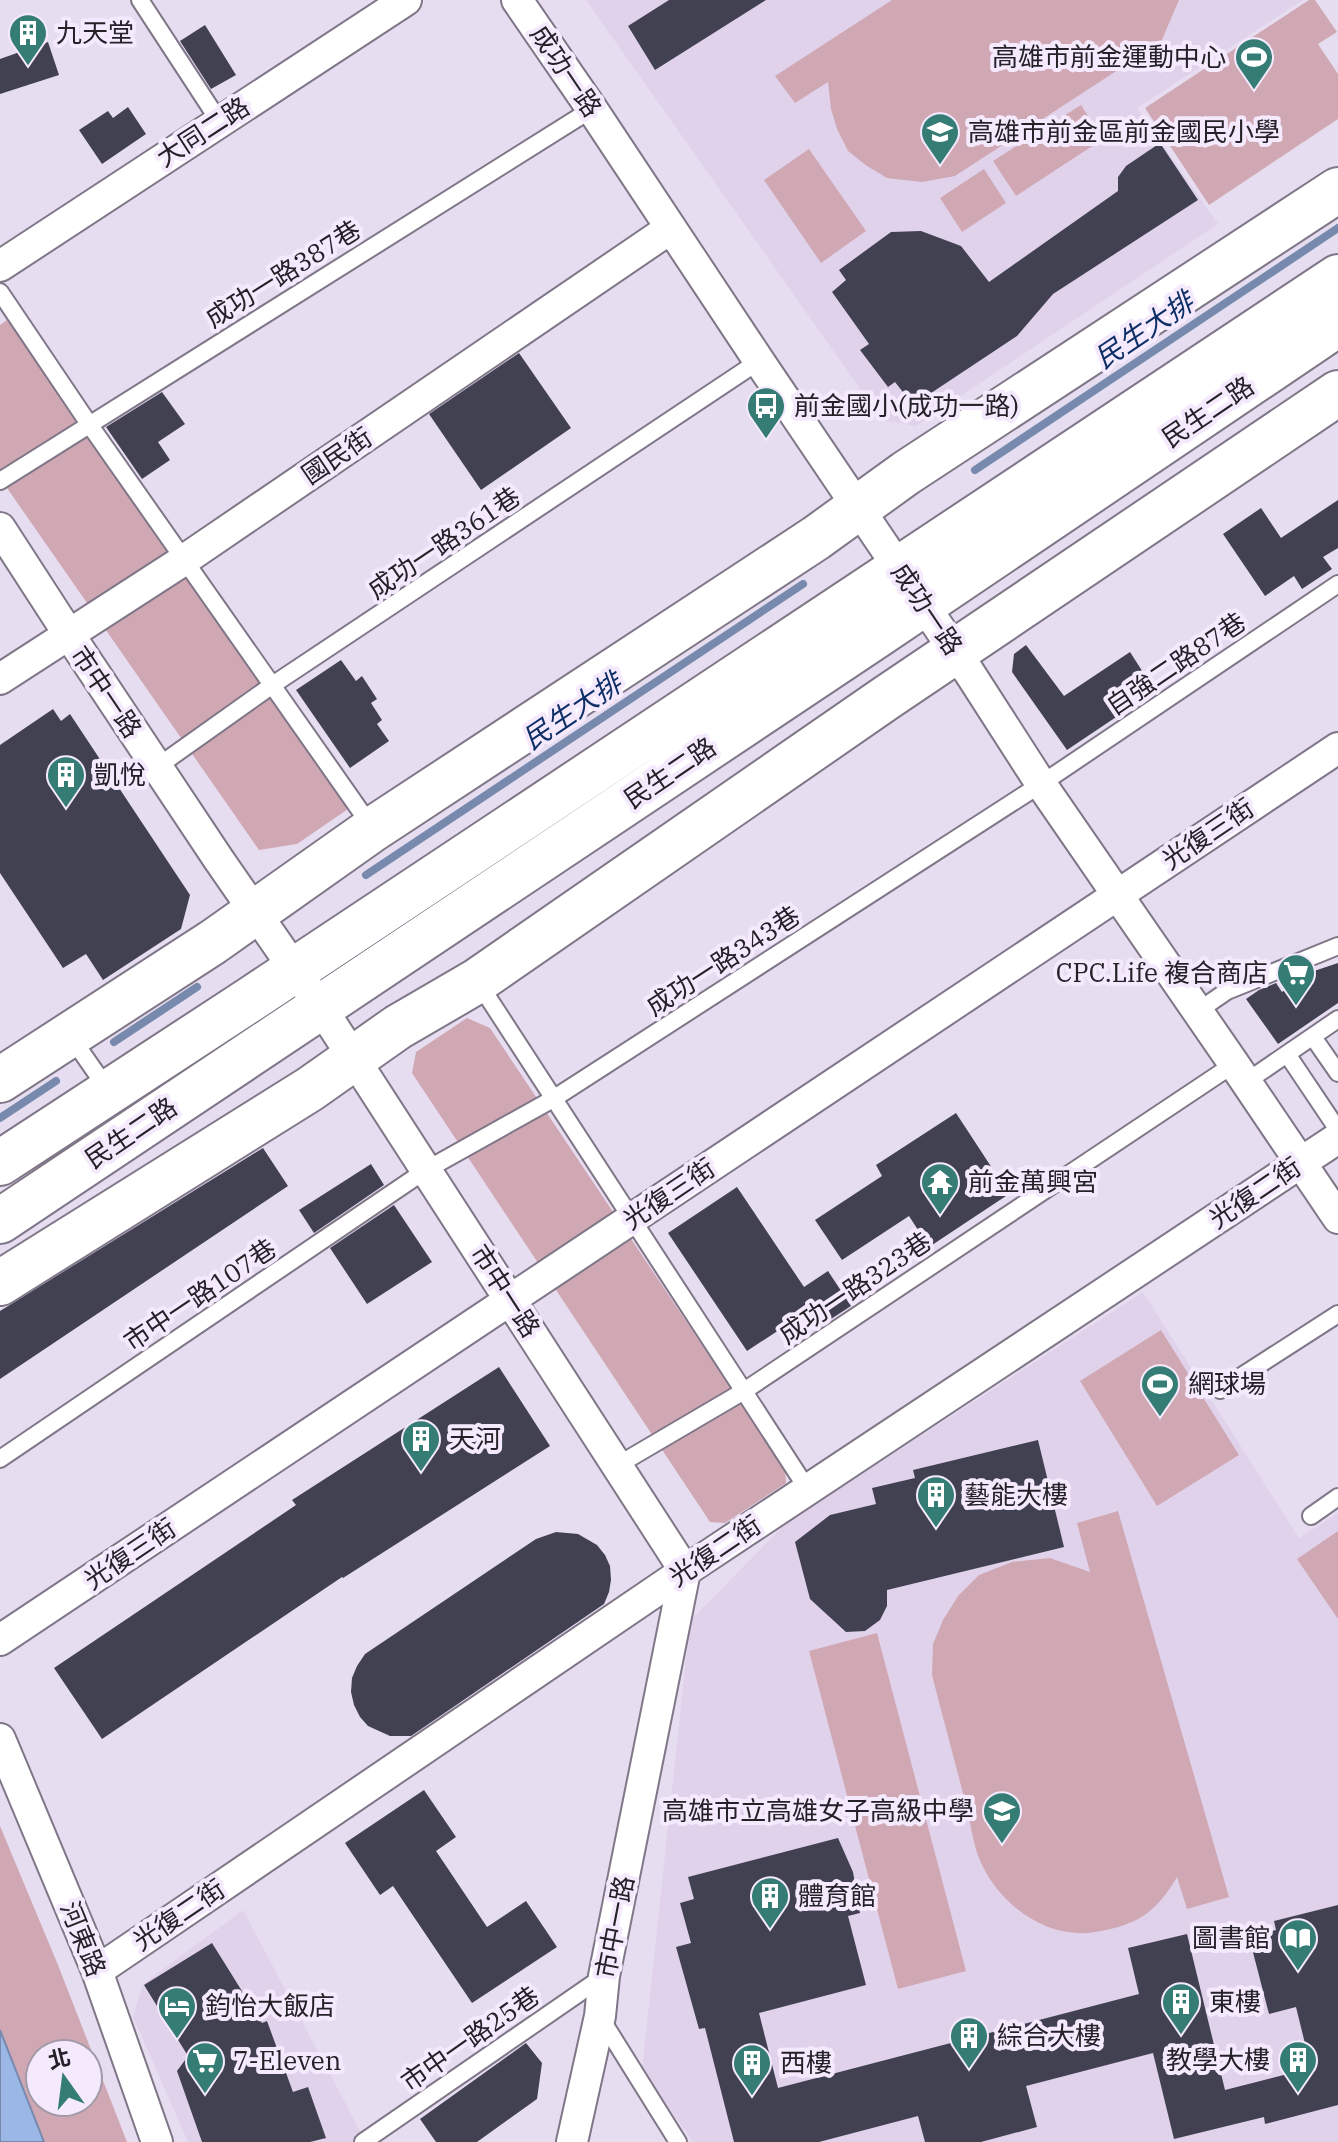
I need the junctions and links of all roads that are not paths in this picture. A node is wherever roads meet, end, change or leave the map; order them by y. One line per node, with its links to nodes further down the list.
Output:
1 (140, 0): 5 (lane)
2 (406, 0): 5 (street, 大同二路)
3 (517, 0): 4 (street, 成功一路)
4 (592, 109): 7 (street, 成功一路); 14 (lane, 成功一路387巷)
5 (219, 121): 8 (street, 大同二路)
6 (1338, 190): 16 (main road)
7 (671, 228): 12 (street, 成功一路); 18 (street, 國民街)
8 (0, 266)
9 (1338, 277): 19 (main road, 民生二路)
10 (0, 292): 14 (lane)
11 (1338, 324): 21 (main road, 民生二路)
12 (759, 361): 16 (street, 成功一路); 25 (lane, 成功一路361巷)
13 (1338, 393): 23 (main road)
14 (89, 424): 15 (lane, 成功一路387巷); 18 (lane)
15 (0, 481)
16 (859, 508): 19 (street, 成功一路); 29 (main road)
17 (0, 528): 22 (street, 市中一路)
18 (184, 560): 22 (street, 國民街); 25 (lane)
19 (899, 567): 21 (street, 成功一路); 33 (main road, 民生二路)
20 (1338, 584): 28 (lane, 自強二路87巷)
21 (923, 604): 23 (street, 成功一路); 35 (main road, 民生二路)
22 (68, 633): 24 (street, 國民街); 27 (street, 市中一路)
23 (956, 653): 28 (street, 成功一路); 34 (main road)
24 (0, 679)
25 (271, 686): 27 (lane, 成功一路361巷); 29 (lane)
26 (1338, 748): 30 (street, 光復三街)
27 (157, 767): 31 (street, 市中一路)
28 (1041, 784): 30 (street, 成功一路); 46 (lane, 成功一路343巷)
29 (373, 829): 31 (main road)
30 (1118, 895): 36 (street, 成功一路); 52 (street, 光復三街)
31 (256, 912): 33 (street, 市中一路); 38 (main road)
32 (1338, 946): 36 (lane)
33 (295, 970): 35 (street, 市中一路); 45 (main road, 民生二路)
34 (477, 981): 41 (main road); 46 (lane)
35 (320, 1006): 41 (street, 市中一路); 53 (main road, 民生二路)
36 (1198, 1011): 42 (street, 成功一路)
37 (1338, 1019): 39 (lane, 成功一路323巷)
38 (70, 1036): 44 (main road); 45 (lane)
39 (1313, 1037): 40 (lane, 成功一路323巷); 43 (lane)
40 (1287, 1054): 42 (lane, 成功一路323巷); 47 (lane)
41 (354, 1059): 50 (street, 市中一路); 54 (main road)
42 (1240, 1073): 49 (street, 成功一路); 58 (lane, 成功一路323巷)
43 (1338, 1073)
44 (0, 1080)
45 (109, 1091): 48 (main road, 民生二路)
46 (553, 1099): 50 (lane, 成功一路343巷); 52 (lane)
47 (1337, 1133): 49 (street, 光復二街)
48 (0, 1163)
49 (1300, 1164): 51 (street, 成功一路); 61 (street, 光復二街)
50 (426, 1170): 55 (street, 市中一路); 59 (lane, 市中一路107巷)
51 (1338, 1218)
52 (631, 1219): 55 (street, 光復三街); 58 (lane)
53 (0, 1221)
54 (0, 1283)
55 (511, 1300): 60 (street, 市中一路); 65 (street, 光復三街)
56 (1338, 1314): 57 (lane)
57 (1220, 1390)
58 (744, 1391): 60 (lane, 成功一路323巷); 61 (lane)
59 (0, 1459)
60 (618, 1465): 64 (street, 市中一路)
61 (808, 1490): 64 (street, 光復二街)
62 (1338, 1497): 63 (lane)
63 (1311, 1516)
64 (685, 1571): 67 (street, 光復二街); 68 (street, 市中一路)
65 (0, 1640)
66 (0, 1739): 67 (street, 河東路)
67 (97, 1971): 70 (street, 河東路)
68 (604, 1976): 69 (street, 市中一路); 71 (lane, 市中一路25巷)
69 (600, 2016): 72 (street, 市中一路); 73 (lane)
70 (157, 2142)
71 (363, 2142)
72 (572, 2142)
73 (678, 2142)

